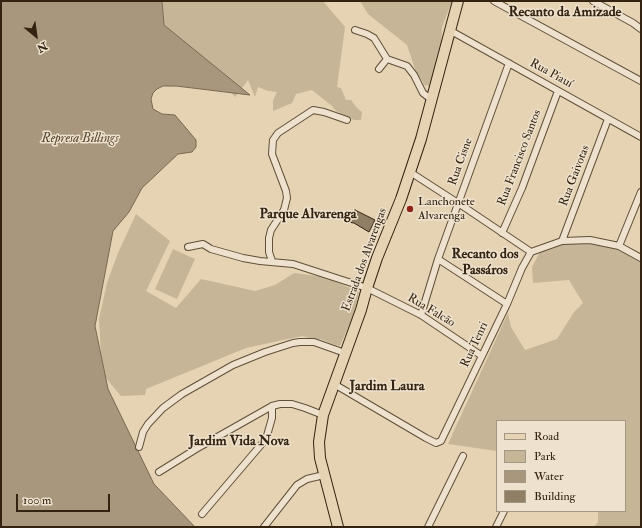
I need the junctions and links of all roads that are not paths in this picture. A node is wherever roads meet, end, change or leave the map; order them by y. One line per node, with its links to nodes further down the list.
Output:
1 (458, 1): 6 (main road, Estrada dos Alvarengas)
2 (494, 1): 10 (street)
3 (593, 1): 4 (street)
4 (641, 29)
5 (355, 30): 7 (street)
6 (451, 31): 8 (street, Rua Piauí); 12 (main road, Estrada dos Alvarengas)
7 (387, 58): 9 (street); 12 (street)
8 (509, 63): 11 (street, Rua Piauí); 18 (street, Rua Cisne)
9 (379, 69)
10 (641, 80)
11 (558, 91): 13 (street, Rua Piauí); 19 (street, Rua Francisco Santos)
12 (432, 100): 16 (main road, Estrada dos Alvarengas)
13 (608, 119): 15 (street, Rua Piauí); 20 (street, Rua Gaivotas)
14 (347, 120): 26 (street)
15 (641, 136)
16 (410, 172): 18 (street); 27 (main road, Estrada dos Alvarengas)
17 (641, 192): 21 (street)
18 (458, 202): 19 (street); 25 (street, Rua Cisne)
19 (502, 233): 23 (street)
20 (562, 241): 21 (street); 23 (street)
21 (619, 246): 24 (street)
22 (188, 247): 26 (street, Rua Falcão)
23 (531, 252): 28 (street, Rua Tenri)
24 (641, 258)
25 (438, 259): 28 (street); 29 (street, Rua Cisne)
26 (272, 262): 27 (street, Rua Falcão)
27 (367, 288): 29 (street, Rua Falcão); 30 (main road, Estrada dos Alvarengas)
28 (507, 304): 31 (street, Rua Tenri)
29 (421, 315): 31 (street, Rua Falcão)
30 (345, 353): 32 (main road, Estrada dos Alvarengas); 35 (street)
31 (482, 356): 32 (street, Rua Tenri)
32 (334, 384): 34 (main road, Estrada dos Alvarengas)
33 (272, 406): 34 (street); 37 (street); 40 (street)
34 (323, 415): 38 (main road, Estrada dos Alvarengas)
35 (139, 447)
36 (463, 456): 43 (street)
37 (159, 472)
38 (324, 475): 41 (street); 42 (main road, Estrada dos Alvarengas)
39 (504, 512): 44 (street)
40 (202, 514)
41 (265, 527)
42 (338, 527)
43 (428, 527)
44 (496, 527)

